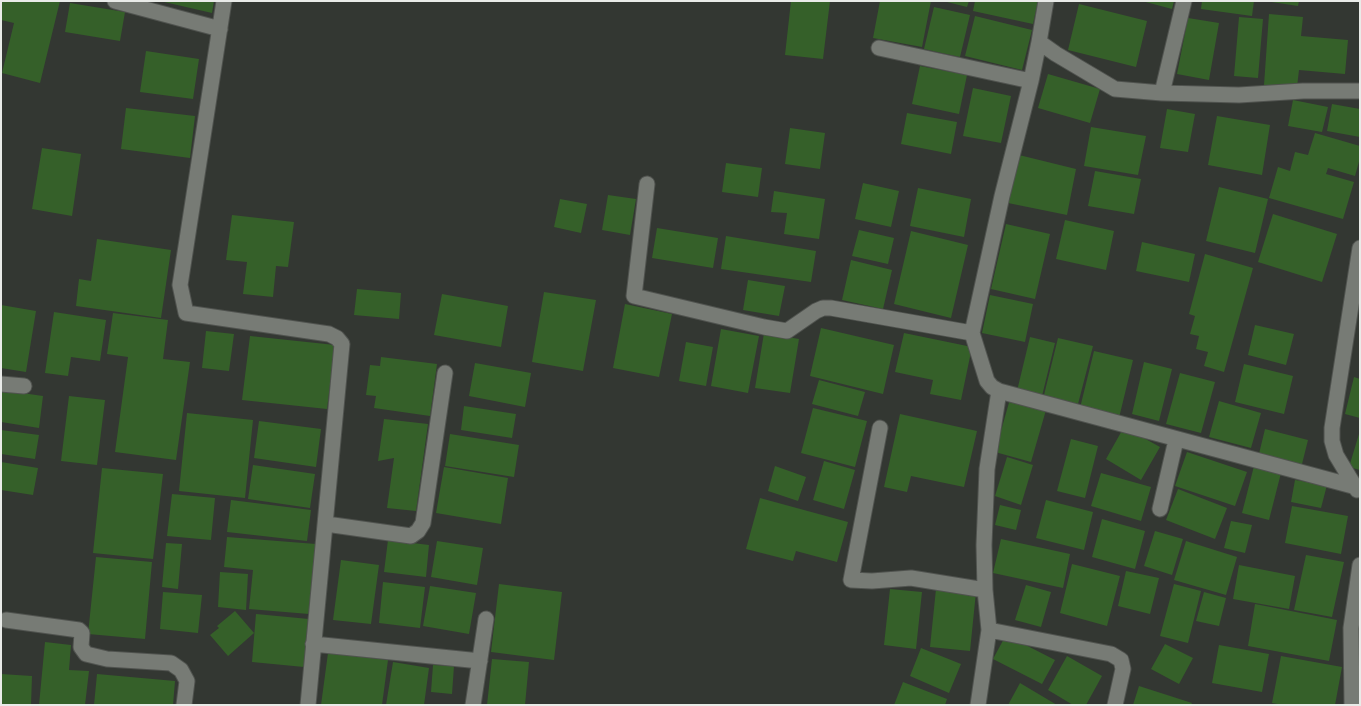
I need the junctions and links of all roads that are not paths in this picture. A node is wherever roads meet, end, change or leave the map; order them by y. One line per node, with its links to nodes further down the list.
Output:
1 (115, 1): 5 (street)
2 (224, 1): 5 (street)
3 (1046, 1): 6 (street)
4 (1184, 1): 10 (street)
5 (220, 29): 22 (street)
6 (1039, 42): 8 (street); 10 (street)
7 (878, 48): 8 (street)
8 (1032, 81): 13 (street)
9 (1360, 91): 10 (street)
10 (1162, 93)
11 (648, 184): 13 (street)
12 (1360, 248): 20 (street)
13 (972, 334): 17 (street)
14 (445, 372): 22 (street)
15 (1, 384): 16 (street)
16 (24, 386)
17 (999, 391): 19 (street); 24 (street)
18 (880, 428): 24 (street)
19 (1176, 440): 20 (street); 21 (street)
20 (1358, 489)
21 (1160, 509)
22 (326, 524): 28 (street)
23 (1360, 565): 35 (street)
24 (985, 590): 27 (street)
25 (486, 619): 29 (street)
26 (6, 620): 30 (street)
27 (989, 630): 33 (street); 34 (street)
28 (313, 644): 29 (street); 31 (street)
29 (480, 661): 32 (street)
30 (184, 705)
31 (308, 705)
32 (473, 705)
33 (978, 705)
34 (1115, 705)
35 (1352, 705)

